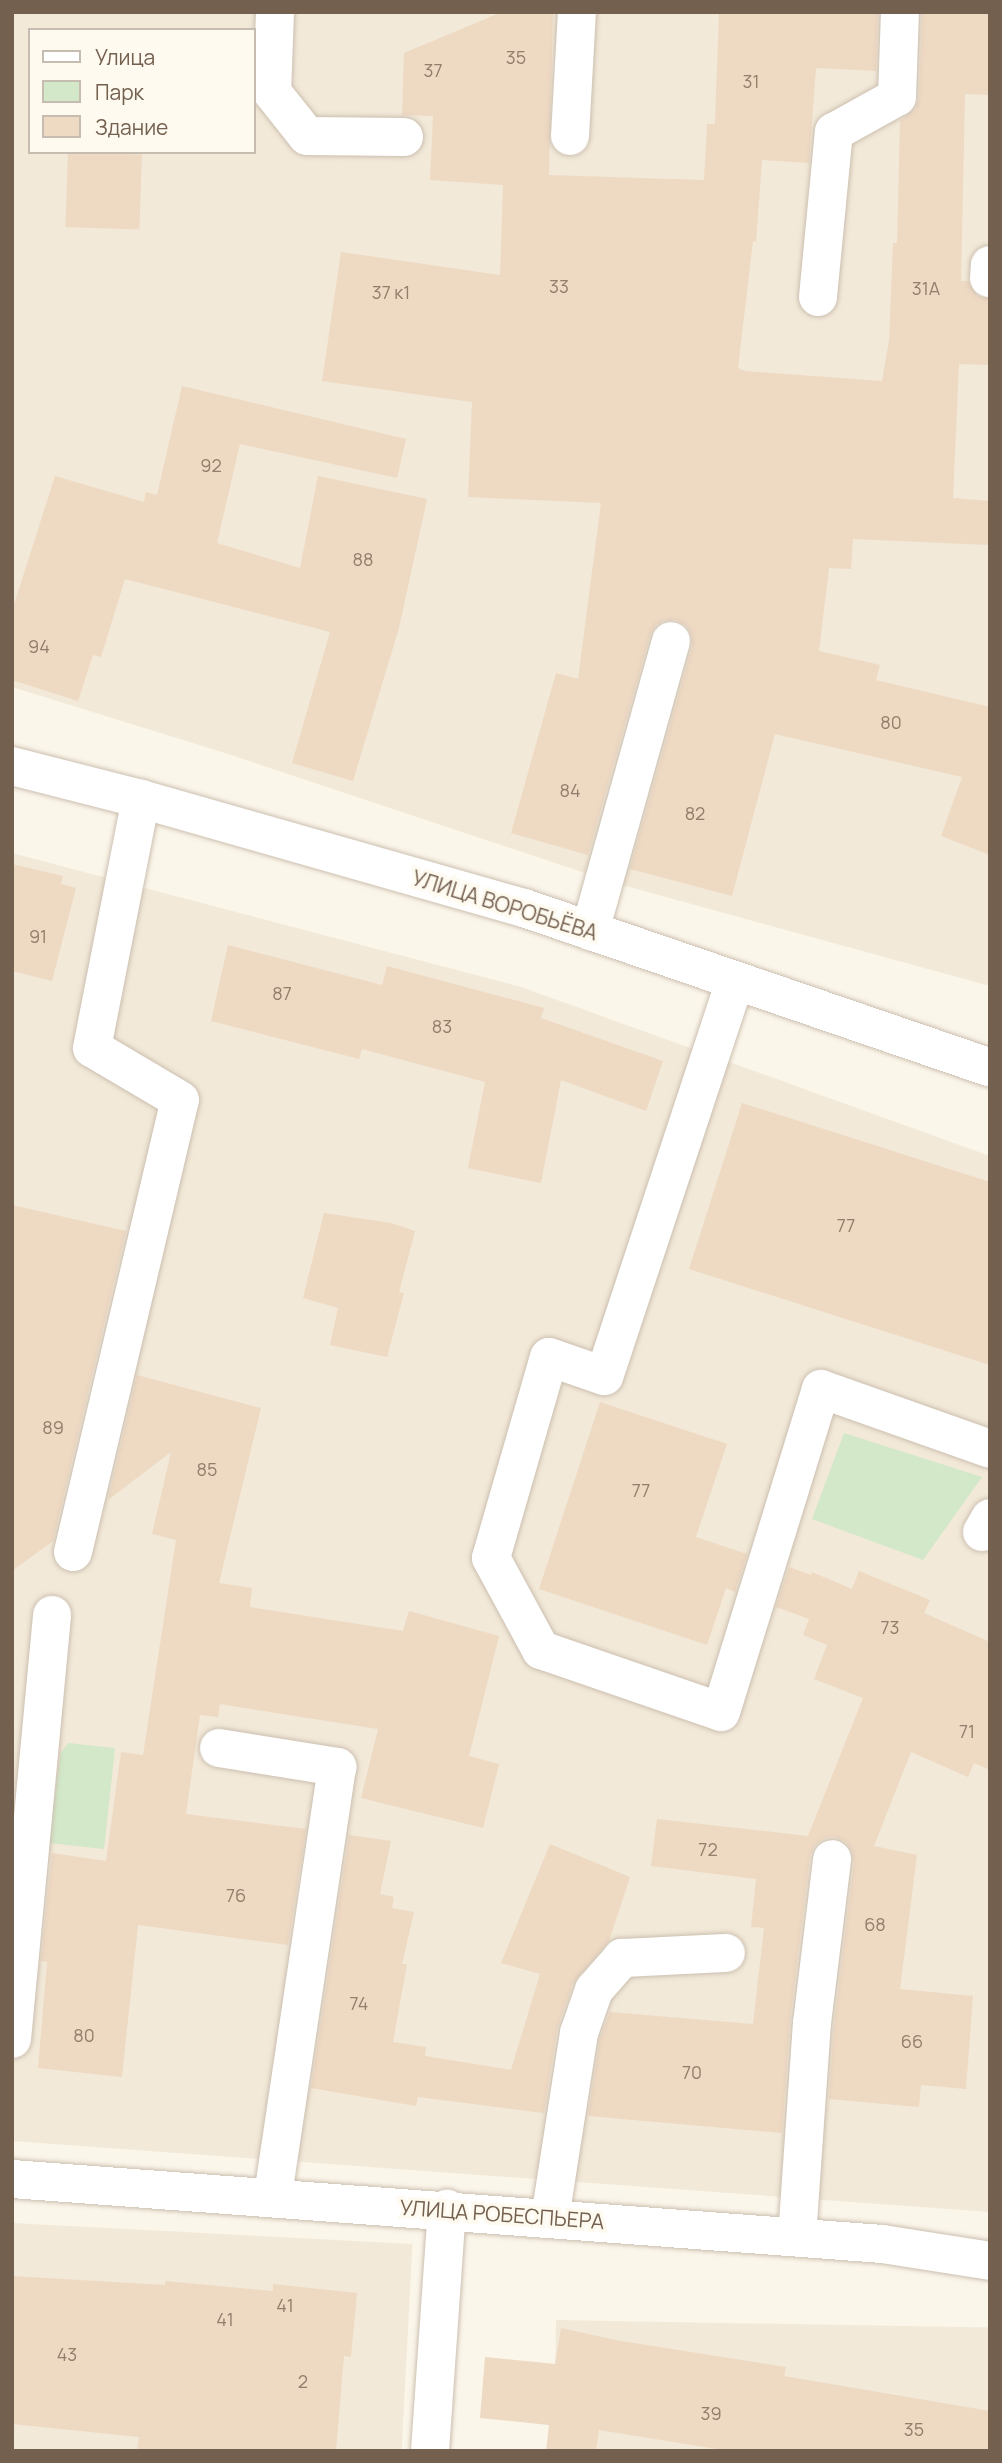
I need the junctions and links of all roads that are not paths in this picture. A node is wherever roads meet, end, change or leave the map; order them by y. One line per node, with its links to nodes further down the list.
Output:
1 (275, 12): 5 (street)
2 (578, 12): 4 (street)
3 (900, 12): 8 (street)
4 (570, 136)
5 (404, 137)
6 (990, 265): 7 (street)
7 (989, 278)
8 (818, 297)
9 (671, 641): 12 (street)
10 (12, 766): 11 (street, УЛИЦА ВОРОБЬЁВА)
11 (141, 799): 12 (street, УЛИЦА ВОРОБЬЁВА); 16 (street)
12 (590, 930): 13 (street, УЛИЦА ВОРОБЬЁВА)
13 (735, 981): 14 (street, УЛИЦА ВОРОБЬЁВА); 15 (street)
14 (990, 1068)
15 (990, 1448)
16 (73, 1552)
17 (52, 1615): 21 (street)
18 (219, 1748): 23 (street)
19 (832, 1859): 26 (street)
20 (726, 1953): 25 (street)
21 (12, 2039)
22 (12, 2179): 23 (street, УЛИЦА РОБЕСПЬЕРА)
23 (273, 2197): 24 (street, УЛИЦА РОБЕСПЬЕРА)
24 (447, 2209): 25 (street, УЛИЦА РОБЕСПЬЕРА); 28 (street)
25 (550, 2218): 26 (street, УЛИЦА РОБЕСПЬЕРА)
26 (797, 2237): 27 (street, УЛИЦА РОБЕСПЬЕРА)
27 (990, 2261)
28 (430, 2451)

